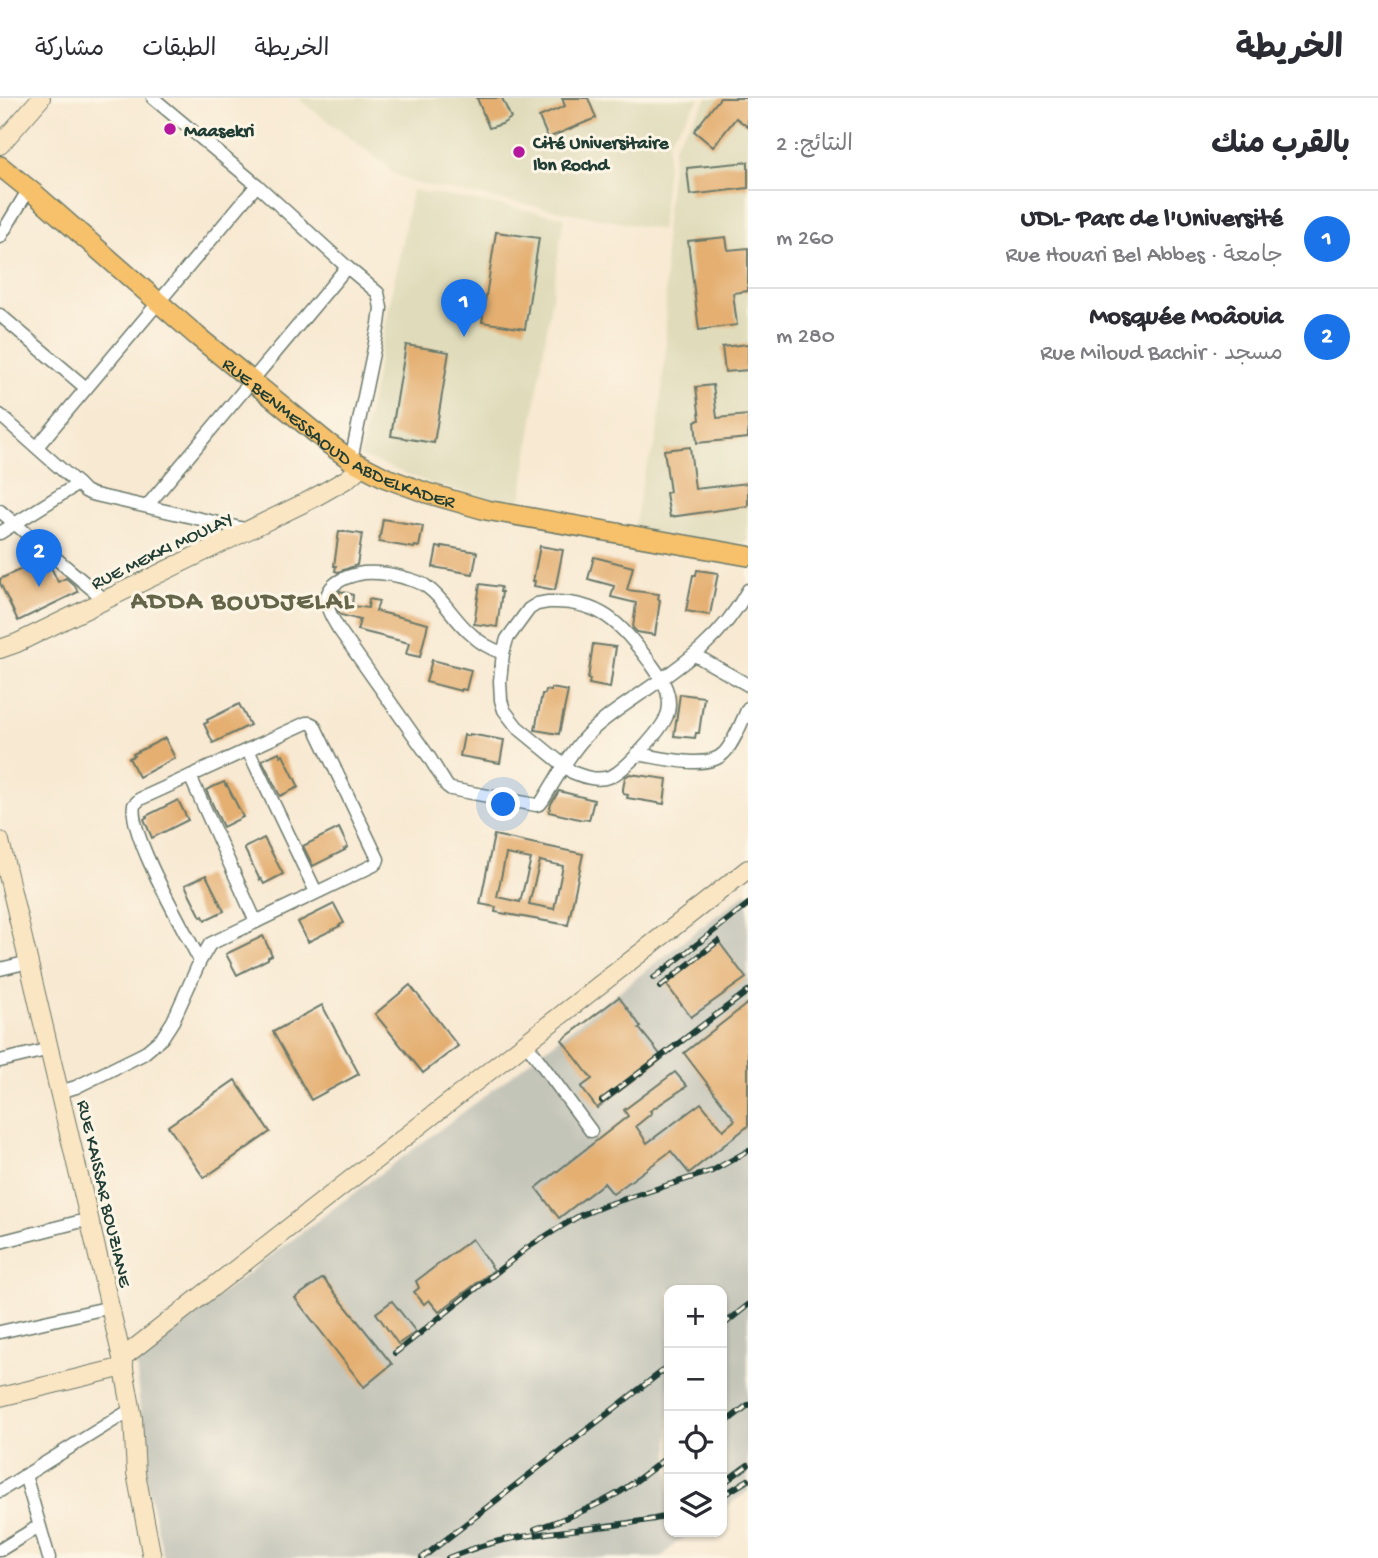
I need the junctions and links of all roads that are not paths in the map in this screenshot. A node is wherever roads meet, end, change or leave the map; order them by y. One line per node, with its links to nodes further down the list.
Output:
1 (41, 98): 3 (street)
2 (153, 98): 5 (street)
3 (0, 145)
4 (0, 166): 6 (main road, RUE BENMESSAOUD ABDELKADER)
5 (257, 185): 8 (street); 9 (street)
6 (29, 190): 7 (street); 9 (main road, RUE BENMESSAOUD ABDELKADER)
7 (0, 237)
8 (347, 267): 11 (street); 15 (street)
9 (158, 302): 11 (main road, RUE BENMESSAOUD ABDELKADER); 12 (street)
10 (0, 315): 12 (street)
11 (252, 380): 15 (main road, RUE BENMESSAOUD ABDELKADER); 17 (street)
12 (86, 388): 14 (street)
13 (0, 415): 14 (street)
14 (37, 447): 16 (street)
15 (356, 463): 20 (street, RUE MEKKI MOULAY); 22 (main road, RUE BENMESSAOUD ABDELKADER)
16 (78, 484): 17 (street); 19 (street)
17 (147, 506): 20 (street)
18 (0, 511): 19 (street)
19 (15, 524): 21 (street); 24 (street)
20 (249, 530): 24 (street, RUE MEKKI MOULAY)
21 (0, 533)
22 (748, 556)
23 (748, 590): 29 (street)
24 (106, 600): 25 (street, RUE MEKKI MOULAY)
25 (31, 636): 26 (street); 27 (street)
26 (0, 642)
27 (0, 649)
28 (503, 653): 30 (street); 35 (street); 35 (street)
29 (695, 655): 30 (street); 31 (street)
30 (663, 679): 34 (street); 35 (street)
31 (748, 685)
32 (748, 708): 34 (street)
33 (248, 750): 36 (street); 39 (street); 39 (street)
34 (637, 754): 35 (street)
35 (565, 765)
36 (190, 776): 40 (street); 41 (street)
37 (0, 841): 42 (street, RUE KAISSAR BOUZIANE)
38 (748, 869): 44 (street)
39 (316, 892): 40 (street)
40 (256, 922): 41 (street)
41 (200, 961): 47 (street)
42 (29, 962): 43 (street); 45 (street, RUE KAISSAR BOUZIANE)
43 (0, 969)
44 (526, 1043): 48 (street); 53 (street)
45 (50, 1048): 46 (street); 47 (street, RUE KAISSAR BOUZIANE)
46 (0, 1060)
47 (60, 1092): 49 (street, RUE KAISSAR BOUZIANE)
48 (591, 1131)
49 (90, 1219): 50 (street); 51 (street, RUE KAISSAR BOUZIANE)
50 (0, 1242)
51 (111, 1307): 52 (street); 53 (street, RUE KAISSAR BOUZIANE)
52 (0, 1332)
53 (123, 1362): 54 (street); 55 (street, RUE KAISSAR BOUZIANE)
54 (0, 1397)
55 (132, 1409): 56 (street); 61 (street, RUE KAISSAR BOUZIANE)
56 (25, 1475): 57 (street); 58 (street)
57 (0, 1491)
58 (39, 1526): 59 (street); 60 (street)
59 (0, 1550)
60 (49, 1558)
61 (152, 1558)

